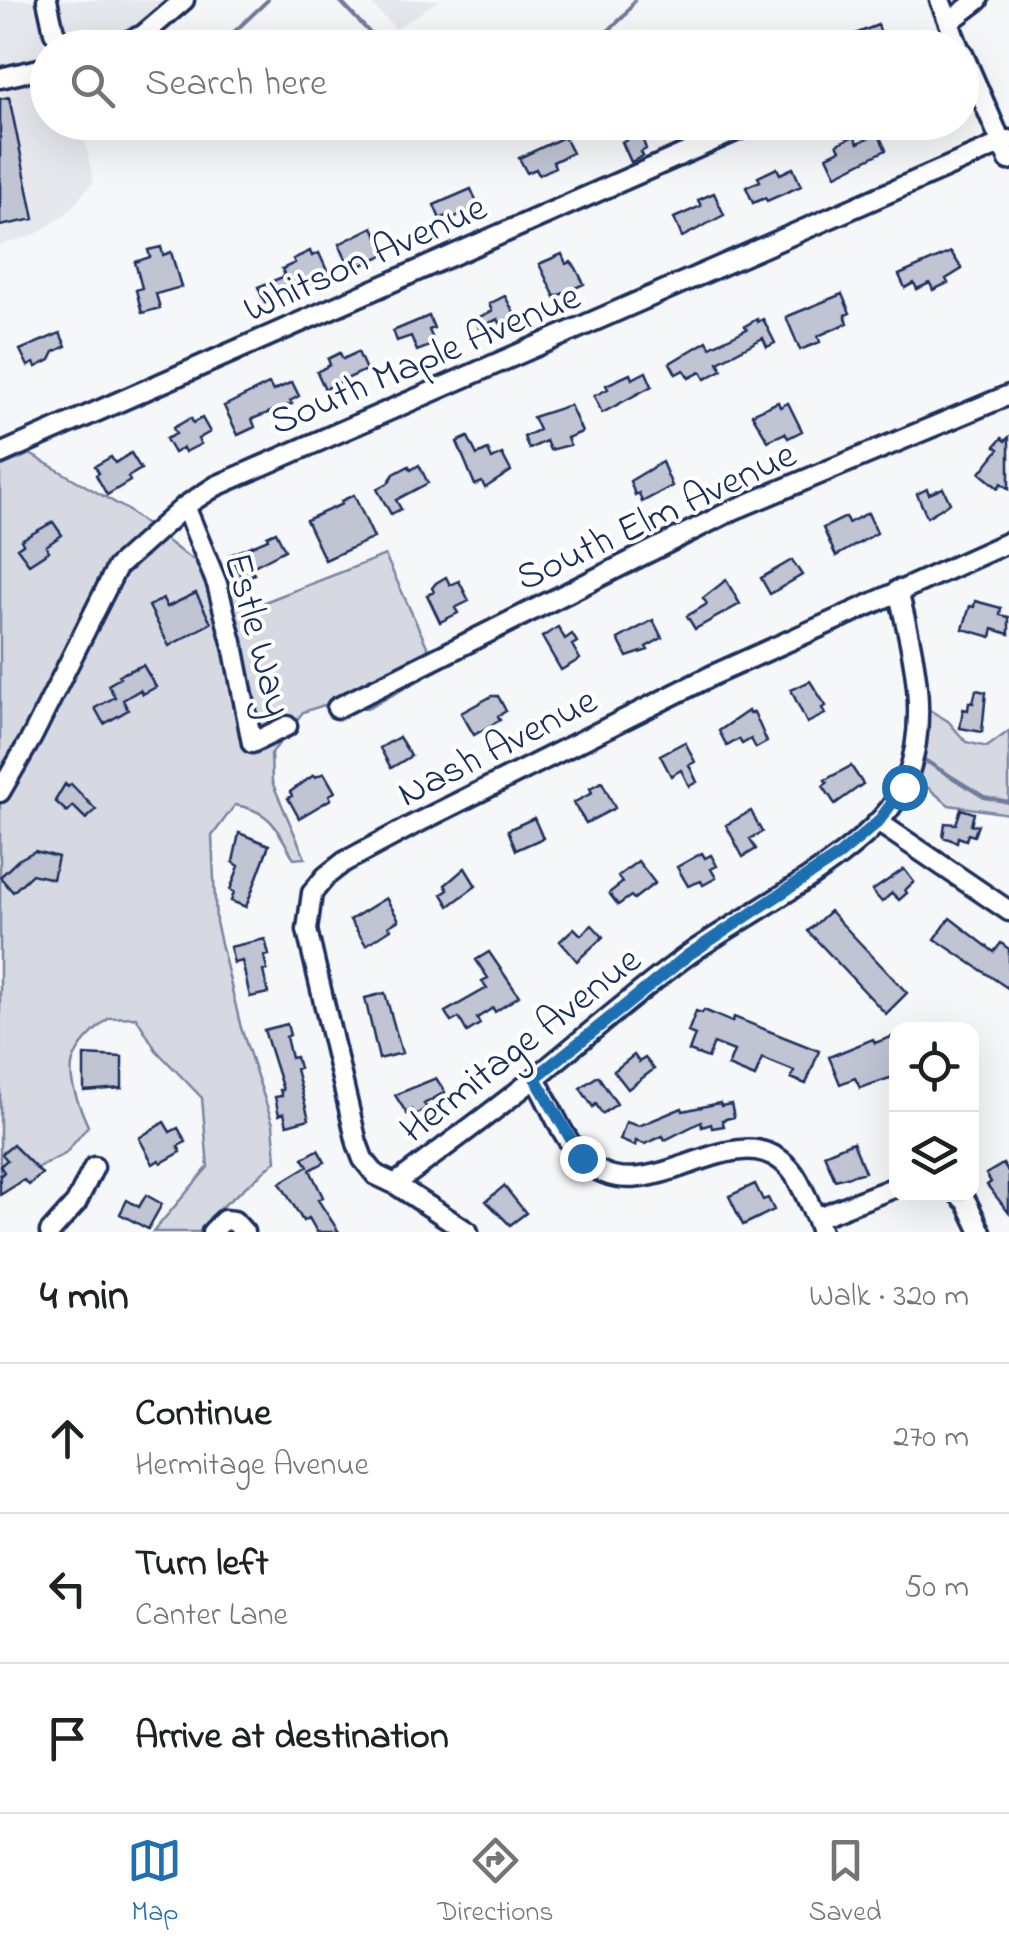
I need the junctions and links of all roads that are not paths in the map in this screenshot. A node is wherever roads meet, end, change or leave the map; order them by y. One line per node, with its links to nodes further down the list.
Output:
1 (47, 0): 5 (street)
2 (184, 0): 6 (street)
3 (940, 0): 7 (street)
4 (978, 0): 8 (street)
5 (54, 30)
6 (149, 30)
7 (953, 30)
8 (962, 30)
9 (30, 71): 10 (street)
10 (0, 78)
11 (979, 88): 13 (street)
12 (715, 140): 15 (street, Whitson Avenue)
13 (1007, 148): 16 (street, South Maple Avenue)
14 (1009, 394): 19 (street, South Elm Avenue)
15 (0, 454)
16 (186, 506): 20 (street, Estle Way); 21 (street, South Maple Avenue)
17 (1009, 542): 18 (street, Nash Avenue)
18 (898, 590): 22 (street, Hermitage Avenue); 26 (street, Nash Avenue)
19 (337, 708)
20 (287, 726)
21 (0, 792)
22 (878, 822): 23 (street); 24 (street, Hermitage Avenue)
23 (1009, 912)
24 (535, 1078): 26 (street, Hermitage Avenue); 29 (street)
25 (94, 1166): 30 (street)
26 (396, 1184): 33 (street, Nash Avenue)
27 (889, 1190): 29 (street)
28 (966, 1202): 34 (street)
29 (818, 1225)
30 (50, 1232)
31 (212, 1232): 32 (street)
32 (244, 1232)
33 (468, 1232)
34 (981, 1232)

